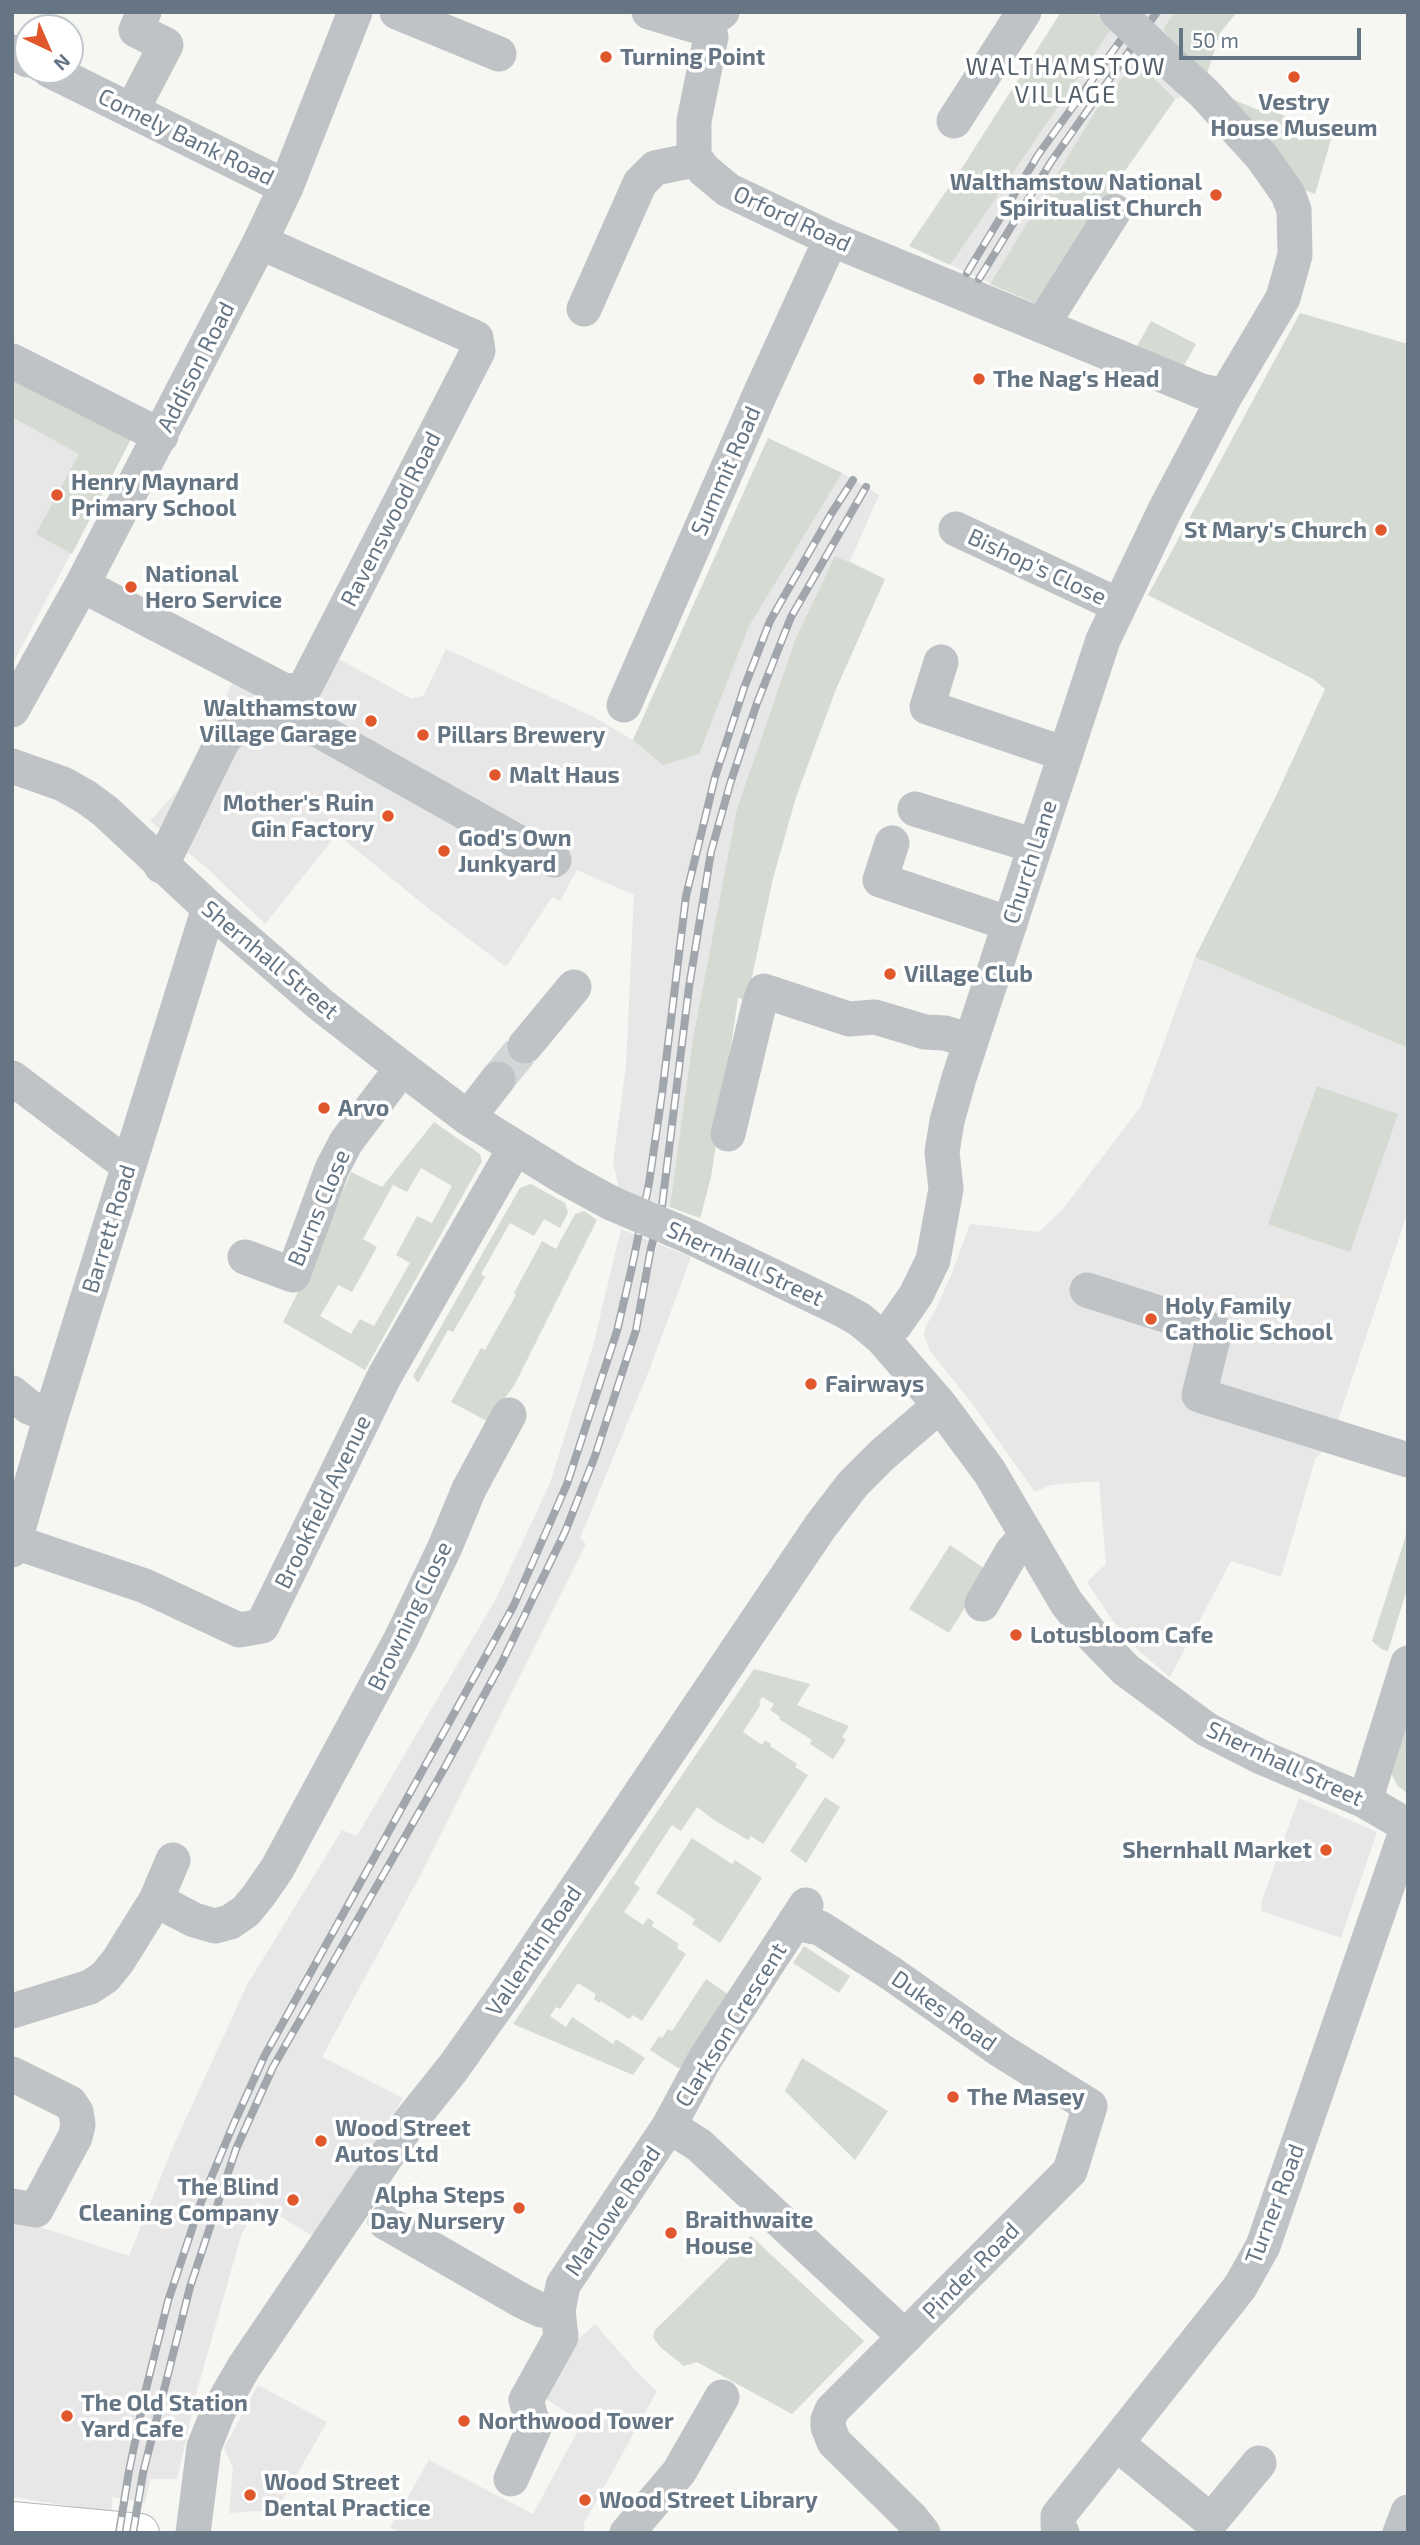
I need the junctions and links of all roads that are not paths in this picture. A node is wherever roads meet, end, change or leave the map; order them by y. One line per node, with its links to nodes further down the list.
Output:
1 (145, 12): 10 (street)
2 (355, 12): 13 (street, Addison Road)
3 (397, 12): 8 (street)
4 (649, 12): 7 (street)
5 (1024, 12): 11 (street)
6 (1117, 12): 20 (street, Church Lane, bridge)
7 (715, 18): 12 (street)
8 (499, 54)
9 (78, 84): 10 (street, Comely Bank Road)
10 (132, 110): 13 (street, Comely Bank Road)
11 (954, 121)
12 (694, 157): 15 (street, Orford Road); 17 (street)
13 (286, 187): 16 (street, Addison Road)
14 (1114, 211): 18 (street)
15 (831, 239): 18 (street, Orford Road); 26 (street, Summit Road)
16 (260, 242): 21 (street, Addison Road); 23 (street, Ravenswood Road)
17 (584, 309)
18 (1042, 325): 20 (street, Orford Road)
19 (12, 361): 21 (street)
20 (1225, 396): 24 (street, Church Lane)
21 (161, 436): 23 (street, Addison Road)
22 (956, 530): 24 (street, Bishop's Close)
23 (82, 585): 27 (street, Addison Road)
24 (1118, 605): 28 (street, Church Lane)
25 (941, 662): 28 (street)
26 (624, 705)
27 (12, 710)
28 (1065, 754): 32 (street, Church Lane)
29 (12, 766): 34 (street, Shernhall Street)
30 (915, 809): 32 (street)
31 (892, 843): 36 (street)
32 (1035, 846): 36 (street, Church Lane)
33 (554, 860): 34 (street)
34 (161, 866): 35 (street, Shernhall Street)
35 (209, 908): 40 (street, Shernhall Street); 46 (street, Barrett Road)
36 (1010, 924): 38 (street, Church Lane)
37 (573, 987): 39 (street)
38 (971, 1041): 44 (street); 49 (street, Church Lane)
39 (525, 1046)
40 (402, 1069): 43 (street, Shernhall Street); 47 (street, Burns Close)
41 (12, 1077): 46 (street)
42 (498, 1079): 43 (street)
43 (467, 1118): 45 (street, Shernhall Street)
44 (728, 1134)
45 (515, 1148): 49 (street, Shernhall Street, bridge); 56 (street, Brookfield Avenue)
46 (130, 1159): 53 (street, Barrett Road)
47 (245, 1257)
48 (1087, 1290): 54 (street)
49 (882, 1338): 51 (street, Shernhall Street)
50 (12, 1393): 53 (street)
51 (940, 1405): 55 (street, Shernhall Street); 79 (street, Vallentin Road)
52 (509, 1415): 62 (street, Browning Close)
53 (51, 1416): 56 (street, Barrett Road)
54 (1408, 1460)
55 (1026, 1536): 57 (street); 59 (street, Shernhall Street)
56 (14, 1546)
57 (982, 1604)
58 (1408, 1663): 59 (street)
59 (1365, 1801): 60 (street, Shernhall Street)
60 (1408, 1826): 73 (street, Turner Road)
61 (173, 1860): 62 (street)
62 (156, 1900): 64 (street)
63 (800, 1914): 66 (street, Dukes Road); 67 (street, Clarkson Crescent)
64 (12, 2011)
65 (12, 2074): 68 (street)
66 (1090, 2106): 71 (street, Pinder Road)
67 (669, 2126): 70 (street, Marlowe Road); 71 (street, Clarkson Crescent)
68 (12, 2206)
69 (385, 2222): 70 (street)
70 (558, 2311): 75 (street, Marlowe Road)
71 (905, 2337): 81 (street, Pinder Road)
72 (722, 2397): 80 (street)
73 (1116, 2443): 74 (street); 82 (street, Turner Road)
74 (1259, 2463)
75 (511, 2479)
76 (1408, 2512): 83 (street)
77 (35, 2526): 78 (main road)
78 (140, 2533)
79 (193, 2533)
80 (627, 2533)
81 (923, 2533)
82 (1062, 2533)
83 (1400, 2533)

